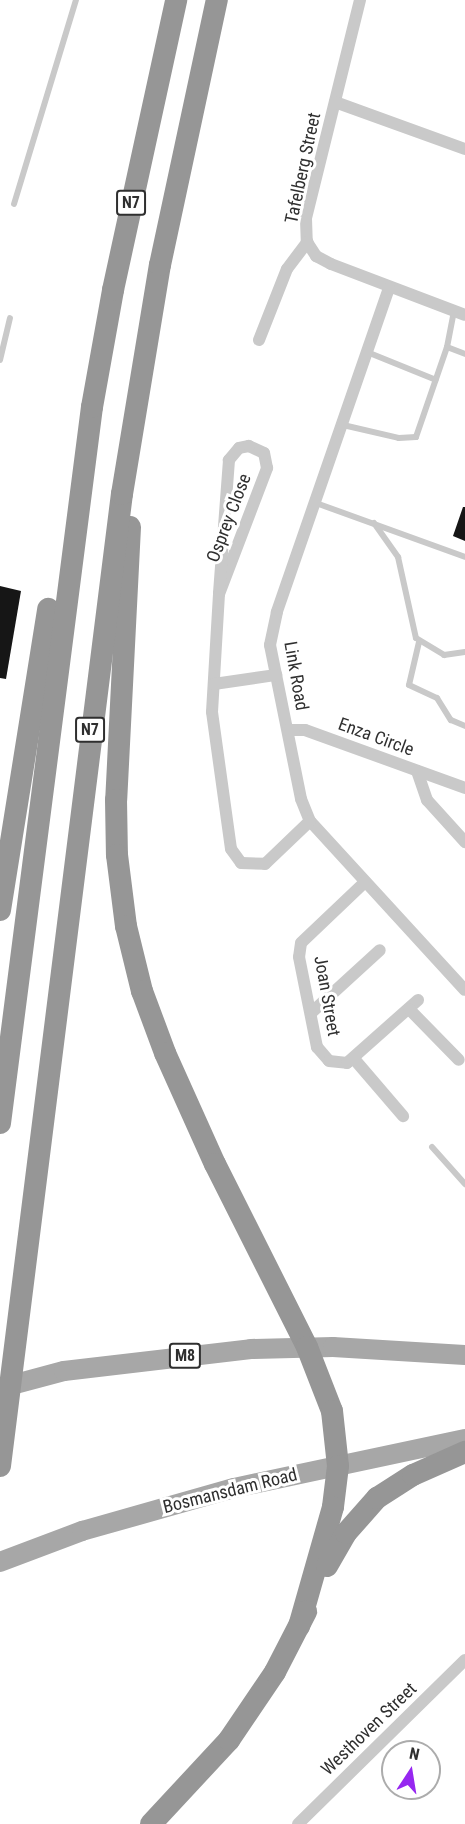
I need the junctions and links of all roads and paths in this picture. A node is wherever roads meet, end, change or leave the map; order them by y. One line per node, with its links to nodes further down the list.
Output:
1 (76, 0): 7 (lane)
2 (176, 0): 18 (highway, N7)
3 (217, 0): 20 (highway, N7)
4 (360, 0): 5 (street, Tafelberg Street)
5 (335, 102): 6 (street); 8 (street, Tafelberg Street)
6 (465, 149)
7 (14, 204)
8 (307, 242): 9 (street, Tafelberg Street); 12 (street)
9 (389, 288): 10 (street, Tafelberg Street); 14 (street, Link Road)
10 (460, 313): 13 (lane)
11 (10, 318): 16 (lane)
12 (259, 340)
13 (447, 347): 15 (lane); 17 (lane)
14 (367, 352): 17 (lane); 19 (street, Link Road)
15 (465, 354)
16 (0, 360)
17 (436, 380): 19 (lane)
18 (92, 407): 36 (highway); 43 (highway, N7)
19 (343, 425): 21 (street, Link Road)
20 (129, 451): 46 (highway); 51 (highway, N7)
21 (316, 503): 22 (lane); 27 (street, Link Road)
22 (374, 524): 23 (lane); 25 (lane)
23 (465, 557)
24 (219, 594): 24 (street, Osprey Close); 28 (street, Osprey Close)
25 (419, 642): 26 (lane); 29 (lane)
26 (465, 652)
27 (276, 675): 28 (street); 30 (street, Link Road)
28 (214, 684): 33 (street, Osprey Close)
29 (465, 726)
30 (288, 730): 31 (street, Enza Circle); 33 (street, Link Road)
31 (417, 771): 32 (street, Enza Circle); 34 (street, Enza Circle)
32 (465, 788)
33 (310, 820): 35 (street, Link Road)
34 (465, 842)
35 (365, 882): 38 (street, Link Road); 39 (street, Joan Street)
36 (0, 910)
37 (380, 950): 39 (street)
38 (465, 990)
39 (311, 1013): 40 (street, Joan Street)
40 (355, 1060): 41 (street, Joan Street); 42 (street)
41 (459, 1060)
42 (403, 1116)
43 (0, 1123)
44 (432, 1147): 45 (lane)
45 (465, 1184)
46 (307, 1347): 47 (main road, M8); 48 (main road, M8); 52 (highway)
47 (465, 1355)
48 (0, 1388)
49 (465, 1439): 52 (main road, Bosmansdam Road)
50 (465, 1452): 54 (highway)
51 (0, 1466)
52 (338, 1466): 53 (main road, Bosmansdam Road); 54 (highway)
53 (0, 1562)
54 (299, 1626): 56 (highway)
55 (465, 1660): 57 (street, Westhoven Street)
56 (151, 1824)
57 (298, 1824)

